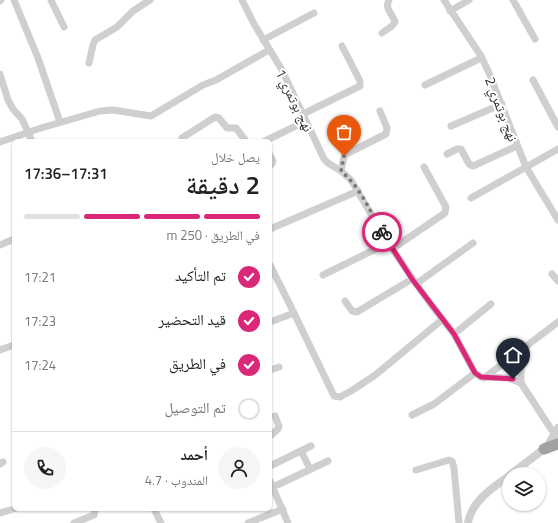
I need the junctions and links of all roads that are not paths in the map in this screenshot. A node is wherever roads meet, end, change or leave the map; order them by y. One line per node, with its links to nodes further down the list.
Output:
1 (14, 0): 25 (street)
2 (51, 0): 11 (street)
3 (150, 0): 18 (street)
4 (242, 0): 14 (street, نهج بوتمري 1)
5 (389, 0): 12 (street)
6 (444, 0): 9 (street, نهج بوتمري 2)
7 (469, 0): 9 (street)
8 (513, 0): 13 (street)
9 (450, 10): 17 (street, نهج بوتمري 2)
10 (314, 14): 14 (street)
11 (64, 27)
12 (382, 33)
13 (535, 39)
14 (263, 40): 16 (street, نهج بوتمري 1)
15 (342, 46): 24 (street)
16 (269, 50): 24 (street, نهج بوتمري 1); 25 (street)
17 (481, 58): 21 (street); 22 (street, نهج بوتمري 2)
18 (89, 63)
19 (0, 74): 28 (street)
20 (533, 80): 27 (street)
21 (425, 84)
22 (502, 104): 26 (street); 34 (street, نهج بوتمري 2)
23 (380, 111): 39 (street)
24 (305, 118): 32 (street); 39 (street, نهج بوتمري 1)
25 (60, 122): 28 (street)
26 (450, 126)
27 (558, 127)
28 (29, 132): 30 (street); 33 (street)
29 (182, 138): 31 (street)
30 (31, 139)
31 (244, 139)
32 (268, 139)
33 (0, 142)
34 (517, 146): 36 (street); 37 (street, نهج بوتمري 2)
35 (558, 149): 37 (street)
36 (448, 154)
37 (526, 167): 41 (street); 42 (street, نهج بوتمري 2)
38 (424, 168): 47 (street)
39 (341, 171): 40 (street, نهج بوتمري 1)
40 (358, 191): 43 (street); 47 (street, نهج بوتمري 1)
41 (471, 198)
42 (558, 220)
43 (272, 228)
44 (12, 240): 46 (street)
45 (473, 243): 51 (street)
46 (0, 245)
47 (390, 246): 50 (street); 51 (street, نهج بوتمري 1)
48 (272, 269): 55 (street)
49 (552, 274): 52 (street)
50 (323, 275)
51 (414, 281): 53 (street); 56 (street, نهج بوتمري 1)
52 (558, 281)
53 (345, 301)
54 (491, 304): 59 (street)
55 (294, 313): 56 (street); 57 (street)
56 (443, 319): 59 (street, نهج بوتمري 1)
57 (272, 321)
58 (558, 322): 61 (street)
59 (454, 334): 65 (street, نهج بوتمري 1)
60 (12, 345): 62 (street)
61 (525, 347): 66 (street); 67 (street)
62 (0, 350)
63 (279, 367): 64 (street)
64 (272, 369)
65 (475, 373): 66 (street); 68 (street)
66 (484, 378): 67 (street)
67 (521, 383): 71 (street)
68 (412, 415)
69 (275, 416): 70 (street)
70 (272, 434)
71 (554, 440): 76 (street)
72 (312, 446): 73 (street)
73 (301, 451): 75 (street); 77 (street)
74 (328, 461): 77 (street)
75 (272, 465)
76 (520, 467)
77 (310, 469): 80 (street)
78 (416, 470): 92 (street)
79 (502, 481): 87 (street)
80 (272, 484)
81 (272, 486): 82 (street)
82 (282, 509): 90 (street); 91 (street)
83 (12, 510): 86 (street)
84 (95, 511): 88 (street)
85 (155, 511): 89 (street)
86 (0, 513)
87 (468, 521): 92 (street)
88 (74, 523)
89 (161, 523)
90 (248, 523)
91 (288, 523)
92 (458, 523)

